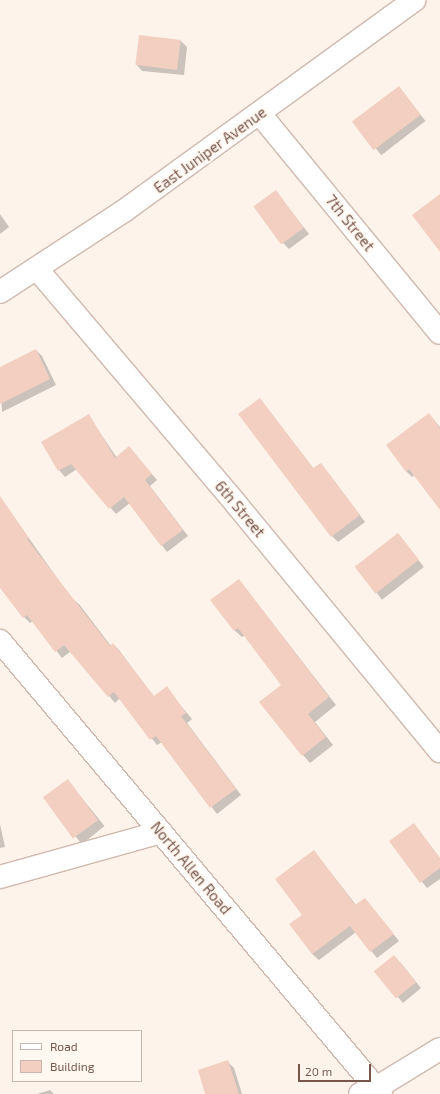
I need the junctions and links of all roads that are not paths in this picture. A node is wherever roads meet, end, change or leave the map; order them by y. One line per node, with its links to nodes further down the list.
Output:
1 (414, 0): 2 (street, East Juniper Avenue)
2 (260, 114): 3 (street, East Juniper Avenue); 5 (street, 7th Street)
3 (37, 269): 4 (street, East Juniper Avenue); 7 (street, 6th Street)
4 (0, 292)
5 (440, 333)
6 (0, 641): 8 (street, North Allen Road)
7 (440, 751)
8 (161, 832): 9 (street); 11 (street, North Allen Road)
9 (0, 877)
10 (440, 1049): 11 (street)
11 (372, 1092)

